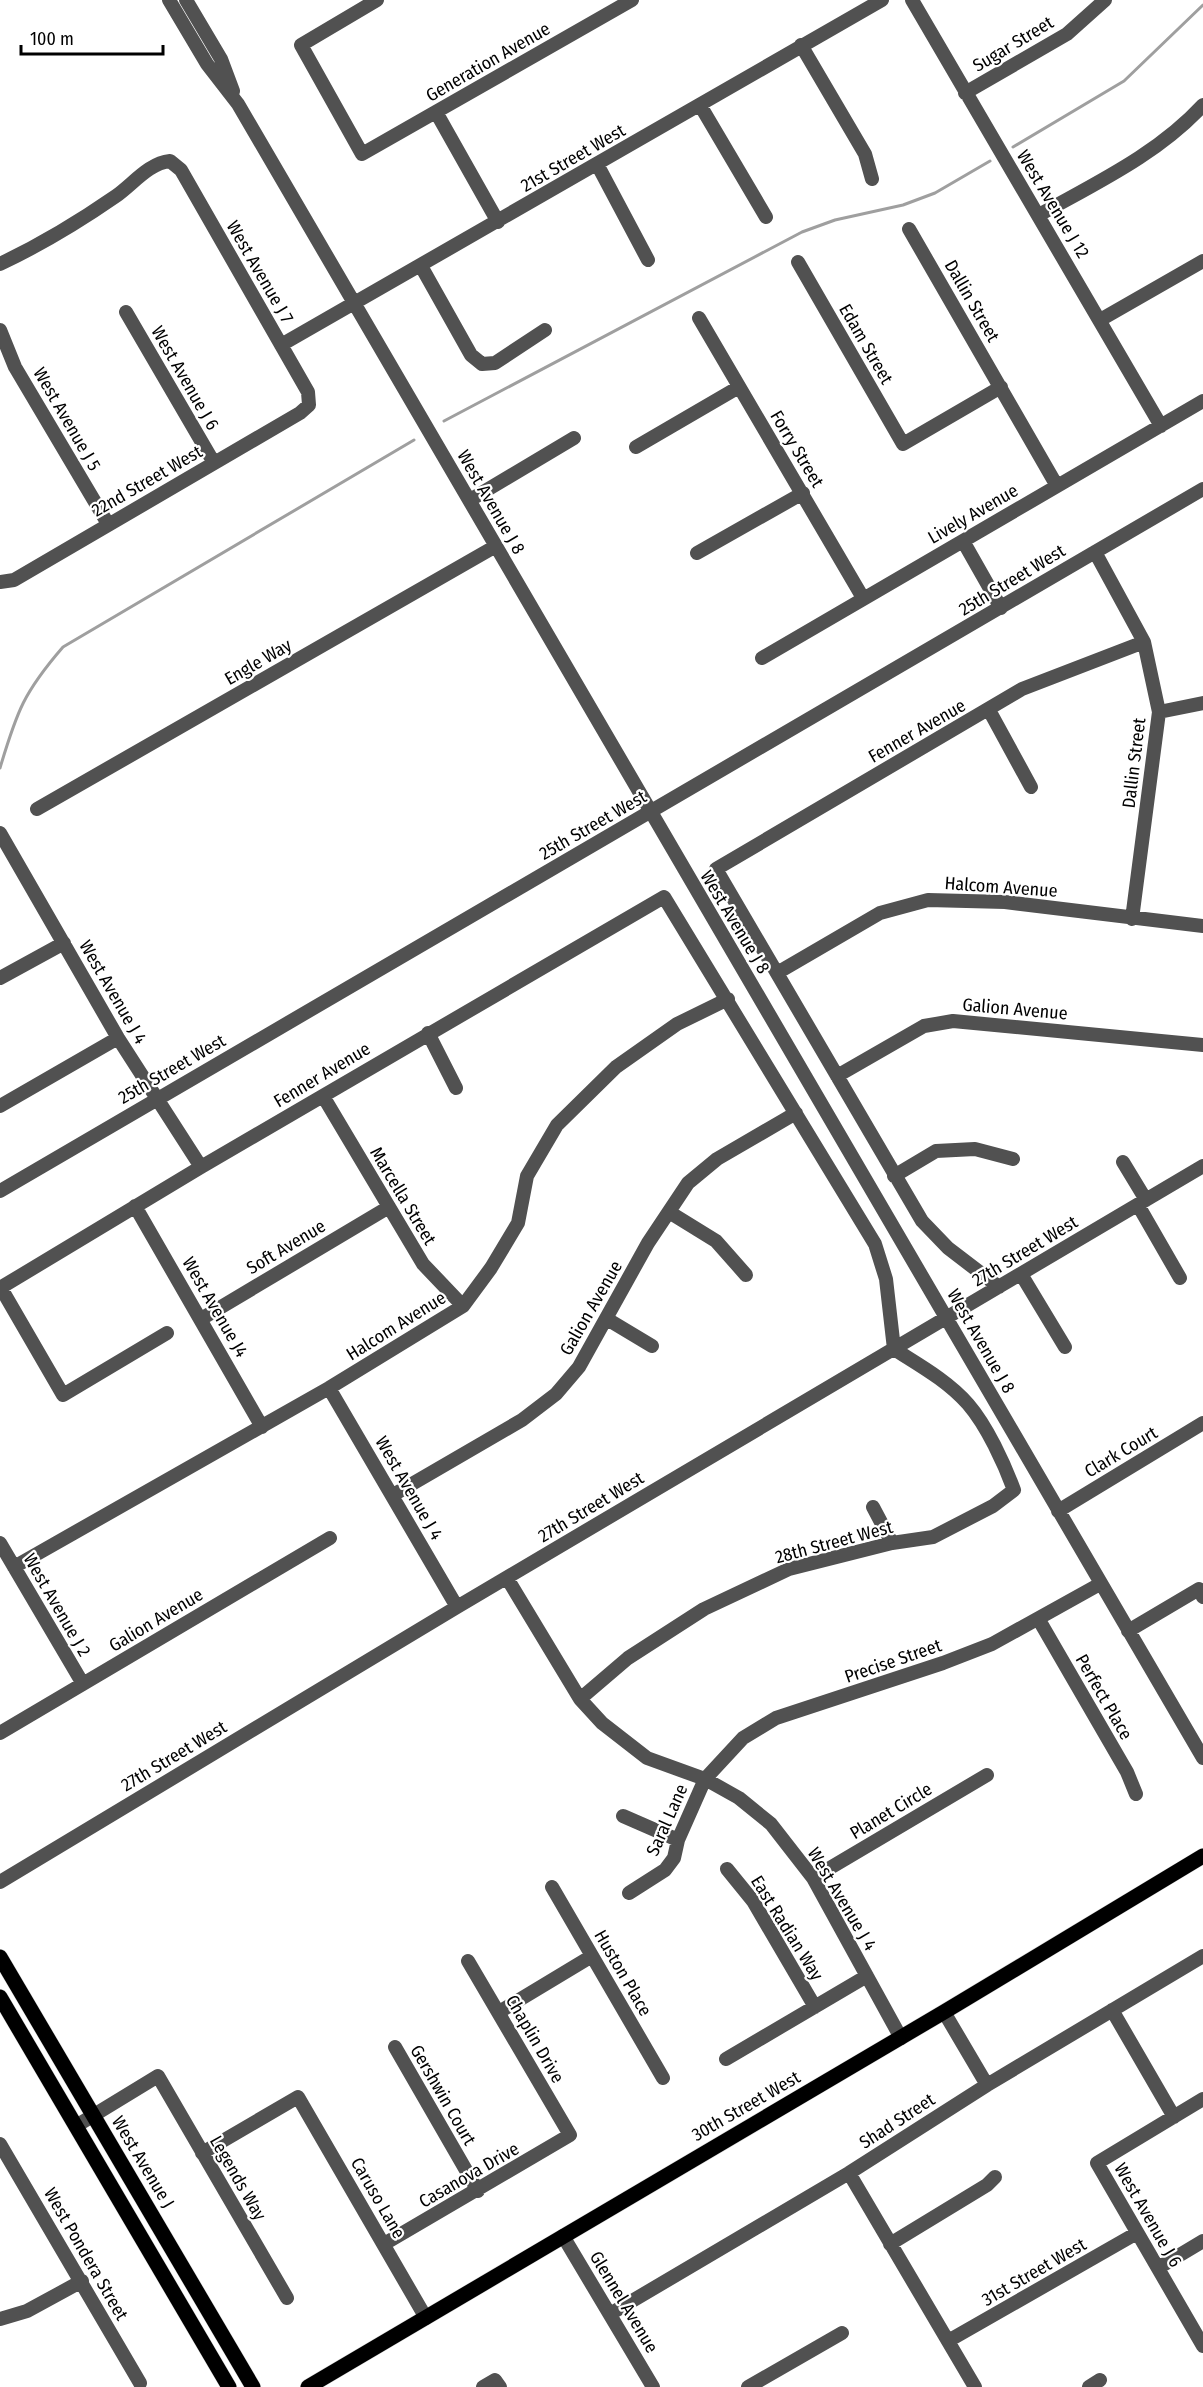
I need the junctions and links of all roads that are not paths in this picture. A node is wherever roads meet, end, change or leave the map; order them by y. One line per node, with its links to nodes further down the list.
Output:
1 (169, 0): 11 (street, West Avenue J 8)
2 (186, 0): 11 (street, West Avenue J 8)
3 (377, 0): 14 (street, Generation Avenue)
4 (632, 0): 8 (street, Generation Avenue)
5 (882, 0): 9 (street, 21st Street West)
6 (912, 0): 10 (street, West Avenue J 12)
7 (1105, 0): 10 (street, Sugar Street)
8 (608, 6): 14 (street, Generation Avenue)
9 (801, 45): 12 (street, 21st Street West); 16 (street)
10 (965, 93): 17 (street, West Avenue J 12)
11 (238, 104): 26 (street, West Avenue J 8)
12 (700, 105): 15 (street, 21st Street West); 18 (street)
13 (1203, 105): 17 (street)
14 (436, 112): 19 (street)
15 (597, 164): 19 (street, 21st Street West); 21 (street)
16 (872, 179)
17 (1039, 216): 29 (street, West Avenue J 12)
18 (766, 217)
19 (498, 222): 25 (street, 21st Street West)
20 (909, 229): 34 (street, Dallin Street)
21 (648, 260)
22 (1203, 261): 29 (street)
23 (798, 262): 34 (street, Edam Street)
24 (0, 264): 32 (street, West Avenue J 7)
25 (421, 266): 26 (street, 21st Street West); 31 (street)
26 (354, 304): 32 (street, 21st Street West); 44 (street, West Avenue J 8)
27 (126, 312): 40 (street, West Avenue J 6)
28 (699, 318): 33 (street, Forry Street)
29 (1100, 320): 37 (street, West Avenue J 12)
30 (0, 330): 45 (street, West Avenue J 5)
31 (545, 330)
32 (281, 345): 36 (street, West Avenue J 7)
33 (739, 387): 39 (street); 43 (street, Forry Street)
34 (1001, 387): 41 (street, Dallin Street)
35 (1203, 401): 37 (street, Lively Avenue)
36 (309, 405): 40 (street, 22nd Street West)
37 (1161, 426): 41 (street, Lively Avenue)
38 (573, 438): 44 (street)
39 (636, 447)
40 (214, 463): 45 (street, 22nd Street West)
41 (1057, 486): 46 (street, Lively Avenue)
42 (1203, 489): 48 (street, 25th Street West)
43 (803, 493): 49 (street); 51 (street, Forry Street)
44 (470, 500): 47 (street, West Avenue J 8)
45 (108, 524): 50 (street, 22nd Street West)
46 (963, 541): 51 (street, Lively Avenue); 52 (street)
47 (496, 546): 59 (street, Engle Way); 60 (street, West Avenue J 8)
48 (1095, 552): 52 (street, 25th Street West); 53 (street, Dallin Street)
49 (697, 553)
50 (0, 582)
51 (863, 598): 54 (street, Lively Avenue)
52 (1002, 608): 60 (street, 25th Street West)
53 (1144, 642): 56 (street, Fenner Avenue); 57 (street, Dallin Street)
54 (762, 658)
55 (1203, 703): 57 (street)
56 (989, 710): 58 (street); 65 (street, Fenner Avenue)
57 (1159, 712): 62 (street, Dallin Street)
58 (1031, 787)
59 (38, 809)
60 (650, 813): 74 (street, 25th Street West); 94 (street, West Avenue J 8)
61 (0, 833): 64 (street, West Avenue J 4)
62 (1132, 919): 63 (street, Halcom Avenue); 65 (street, Halcom Avenue)
63 (1203, 926)
64 (64, 943): 66 (street); 69 (street, West Avenue J 4)
65 (777, 973): 71 (street)
66 (0, 978)
67 (728, 999): 68 (street, Fenner Avenue); 76 (street); 92 (street, Halcom Avenue)
68 (428, 1033): 72 (street); 73 (street, Fenner Avenue)
69 (118, 1038): 74 (street, West Avenue J 4); 75 (street)
70 (1203, 1045): 71 (street, Galion Avenue)
71 (837, 1076): 81 (street)
72 (456, 1088)
73 (323, 1096): 80 (street, Fenner Avenue); 85 (street, Marcella Street)
74 (158, 1098): 80 (street, West Avenue J 4); 82 (street, 25th Street West)
75 (0, 1106)
76 (796, 1113): 86 (street, Galion Avenue); 99 (street)
77 (1013, 1159): 81 (street)
78 (1124, 1162): 83 (street)
79 (1203, 1166): 83 (street, 27th Street West)
80 (201, 1167): 84 (street, Fenner Avenue)
81 (894, 1176): 90 (street)
82 (0, 1191)
83 (1142, 1203): 87 (street, 27th Street West); 89 (street)
84 (135, 1206): 91 (street, Fenner Avenue); 95 (street, West Avenue J4)
85 (389, 1207): 92 (street, Marcella Street); 95 (street, Soft Avenue)
86 (669, 1212): 88 (street); 93 (street, Galion Avenue)
87 (1021, 1274): 90 (street, 27th Street West); 98 (street)
88 (746, 1275)
89 (1180, 1278)
90 (999, 1287): 94 (street, 27th Street West)
91 (1, 1288): 96 (street)
92 (463, 1306): 100 (street, Halcom Avenue)
93 (607, 1318): 97 (street); 103 (street, Galion Avenue)
94 (947, 1318): 99 (street, 27th Street West); 105 (street, West Avenue J 8)
95 (201, 1319): 102 (street, West Avenue J4)
96 (167, 1333)
97 (651, 1346)
98 (1065, 1347)
99 (894, 1349): 107 (street, 28th Street West); 110 (street, 27th Street West)
100 (330, 1389): 102 (street, Halcom Avenue); 103 (street, West Avenue J 4)
101 (1203, 1423): 105 (street, Clark Court)
102 (262, 1427): 109 (street, Halcom Avenue)
103 (393, 1495): 113 (street, West Avenue J 4)
104 (873, 1507): 107 (street)
105 (1058, 1511): 111 (street, West Avenue J 8)
106 (330, 1538): 116 (street, Galion Avenue)
107 (892, 1543): 117 (street, 28th Street West)
108 (0, 1544): 109 (street, West Avenue J 2)
109 (14, 1567): 116 (street, West Avenue J 2)
110 (507, 1578): 113 (street, 27th Street West); 117 (street, West Avenue J 4)
111 (1100, 1584): 114 (street, Precise Street); 115 (street, West Avenue J 8)
112 (1203, 1596): 115 (street)
113 (457, 1607): 128 (street, 27th Street West)
114 (1039, 1620): 121 (street, Precise Street); 122 (street, Perfect Place)
115 (1128, 1631): 119 (street, West Avenue J 8)
116 (83, 1684): 118 (street, Galion Avenue)
117 (580, 1699): 121 (street, West Avenue J 4)
118 (0, 1733)
119 (1203, 1758)
120 (987, 1775): 127 (street, Planet Circle)
121 (705, 1779): 124 (street, Saral Lane); 127 (street, West Avenue J 4)
122 (1136, 1794)
123 (623, 1816): 124 (street)
124 (678, 1840): 130 (street, Saral Lane)
125 (1203, 1856): 140 (main road, 30th Street West)
126 (727, 1869): 137 (street, East Radian Way)
127 (813, 1878): 135 (street, West Avenue J 4)
128 (0, 1882)
129 (552, 1887): 131 (street, Huston Place)
130 (629, 1893)
131 (592, 1956): 139 (street); 144 (street, Huston Place)
132 (1203, 1956): 138 (street, Shad Street)
133 (0, 1957): 147 (main road, West Avenue J)
134 (468, 1961): 139 (street, Chaplin Drive)
135 (867, 1976): 137 (street); 141 (street, West Avenue J 4)
136 (0, 1996): 149 (main road)
137 (815, 2007): 143 (street)
138 (1112, 2010): 145 (street, Shad Street); 148 (street)
139 (500, 2012): 150 (street, Chaplin Drive)
140 (944, 2012): 141 (main road, 30th Street West); 145 (street)
141 (901, 2038): 157 (main road, 30th Street West)
142 (395, 2047): 155 (street, Gershwin Court)
143 (726, 2060)
144 (663, 2078)
145 (987, 2085): 153 (street, Shad Street)
146 (1203, 2099): 148 (street)
147 (93, 2116): 149 (street); 152 (street, Legends Way); 172 (main road, West Avenue J)
148 (1174, 2117): 156 (street, West Avenue J 6)
149 (76, 2126): 171 (main road)
150 (570, 2135): 155 (street, Casanova Drive)
151 (0, 2144): 162 (street, West Pondera Street)
152 (202, 2153): 159 (street, Caruso Lane); 163 (street, Legends Way)
153 (849, 2173): 160 (street); 164 (street, Shad Street)
154 (995, 2177): 160 (street)
155 (478, 2191): 159 (street, Casanova Drive)
156 (1137, 2233): 161 (street, West Avenue J 6); 168 (street, 31st Street West)
157 (563, 2236): 164 (street, Glennel Avenue); 165 (main road, 30th Street West)
158 (1203, 2241): 161 (street)
159 (384, 2244): 165 (street, Caruso Lane)
160 (890, 2244): 168 (street)
161 (1158, 2268): 169 (street, West Avenue J 6)
162 (82, 2281): 166 (street); 170 (street, West Pondera Street)
163 (287, 2298)
164 (610, 2314): 174 (street, Glennel Avenue)
165 (426, 2318): 173 (main road, 30th Street West)
166 (0, 2319)
167 (842, 2333): 175 (street)
168 (948, 2342): 176 (street)
169 (1203, 2346)
170 (140, 2383)
171 (229, 2387)
172 (253, 2387)
173 (308, 2387)
174 (653, 2387)
175 (748, 2387)
176 (975, 2387)

